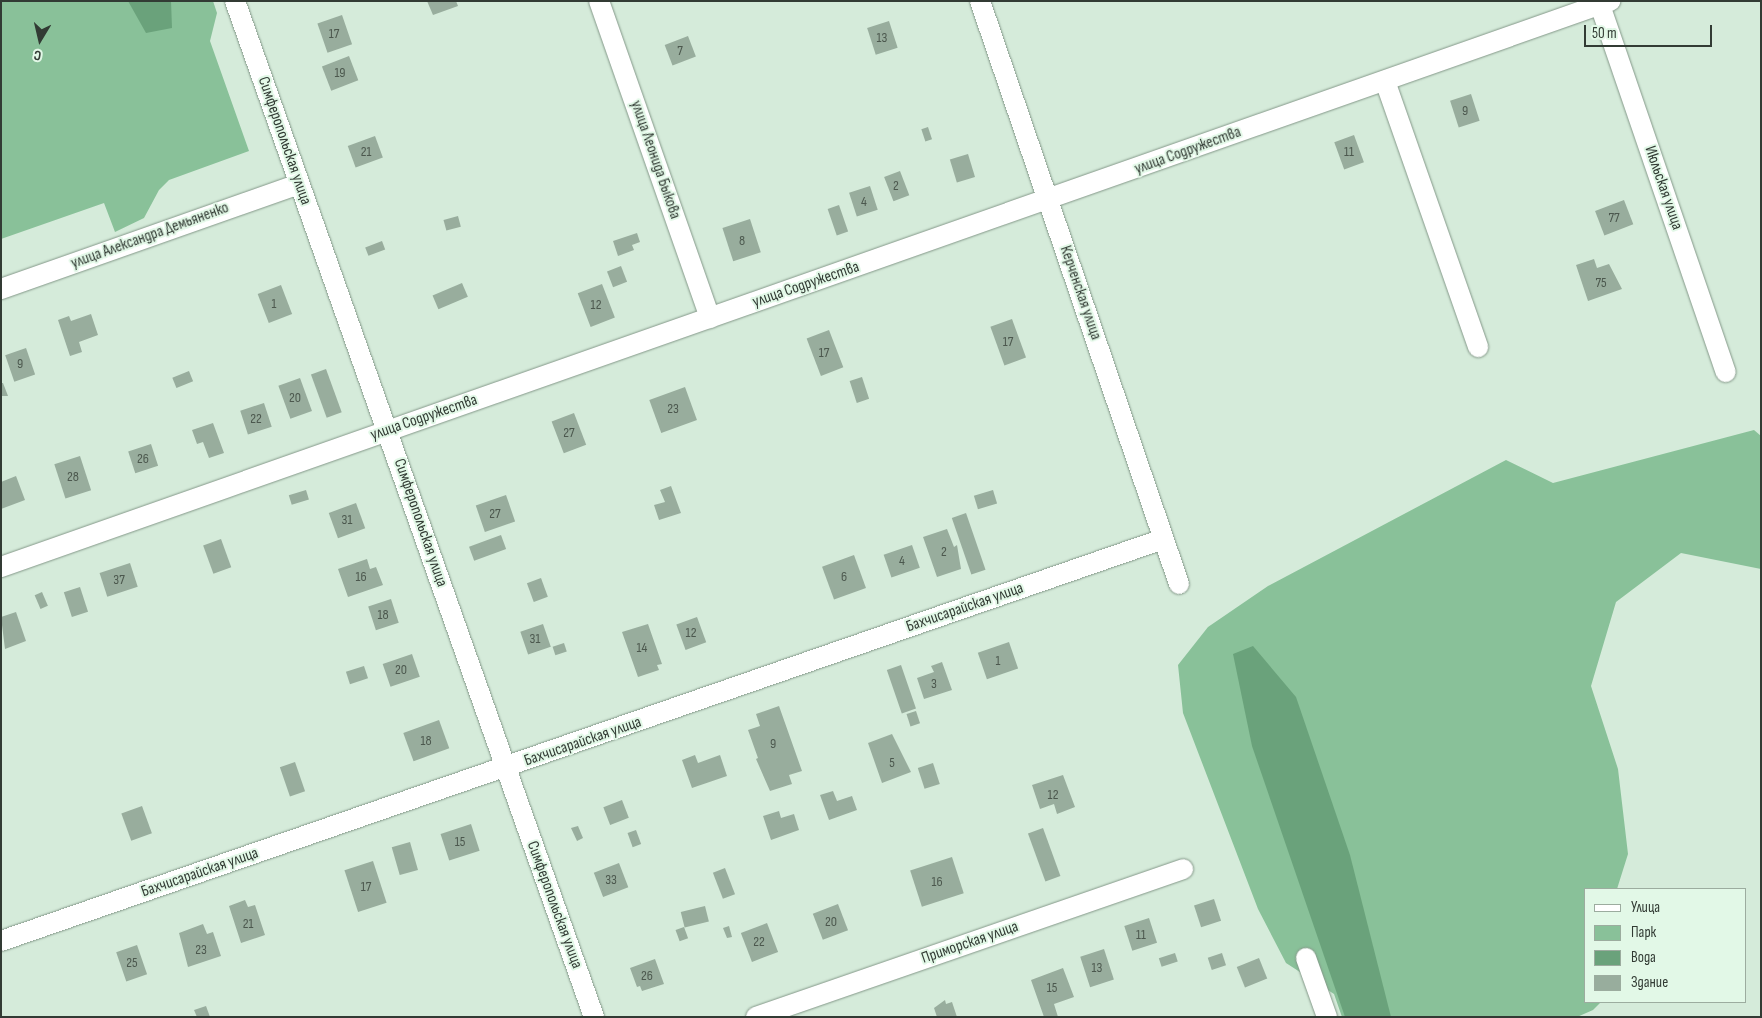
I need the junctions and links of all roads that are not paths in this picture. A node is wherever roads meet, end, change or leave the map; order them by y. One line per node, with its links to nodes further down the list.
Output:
1 (235, 1): 6 (street, Симферопольская улица)
2 (600, 1): 9 (street, улица Леонида Быкова)
3 (980, 1): 7 (street, Керченская улица)
4 (1605, 3): 5 (street, улица Содружества); 11 (street, Июльская улица)
5 (1385, 81): 7 (street, улица Содружества); 10 (street)
6 (299, 184): 8 (street, улица Александра Демьяненко); 12 (street, Симферопольская улица)
7 (1048, 201): 9 (street, улица Содружества); 13 (street, Керченская улица)
8 (1, 289)
9 (710, 318): 12 (street, улица Содружества)
10 (1478, 347)
11 (1726, 372)
12 (388, 431): 14 (street, улица Содружества); 16 (street, Симферопольская улица)
13 (1163, 538): 15 (street, Керченская улица); 16 (street, Бахчисарайская улица)
14 (1, 568)
15 (1179, 584)
16 (505, 769): 18 (street, Бахчисарайская улица); 20 (street, Симферопольская улица)
17 (1183, 868): 21 (street, Приморская улица)
18 (1, 941)
19 (1306, 958): 22 (street)
20 (594, 1017)
21 (756, 1017)
22 (1327, 1017)

